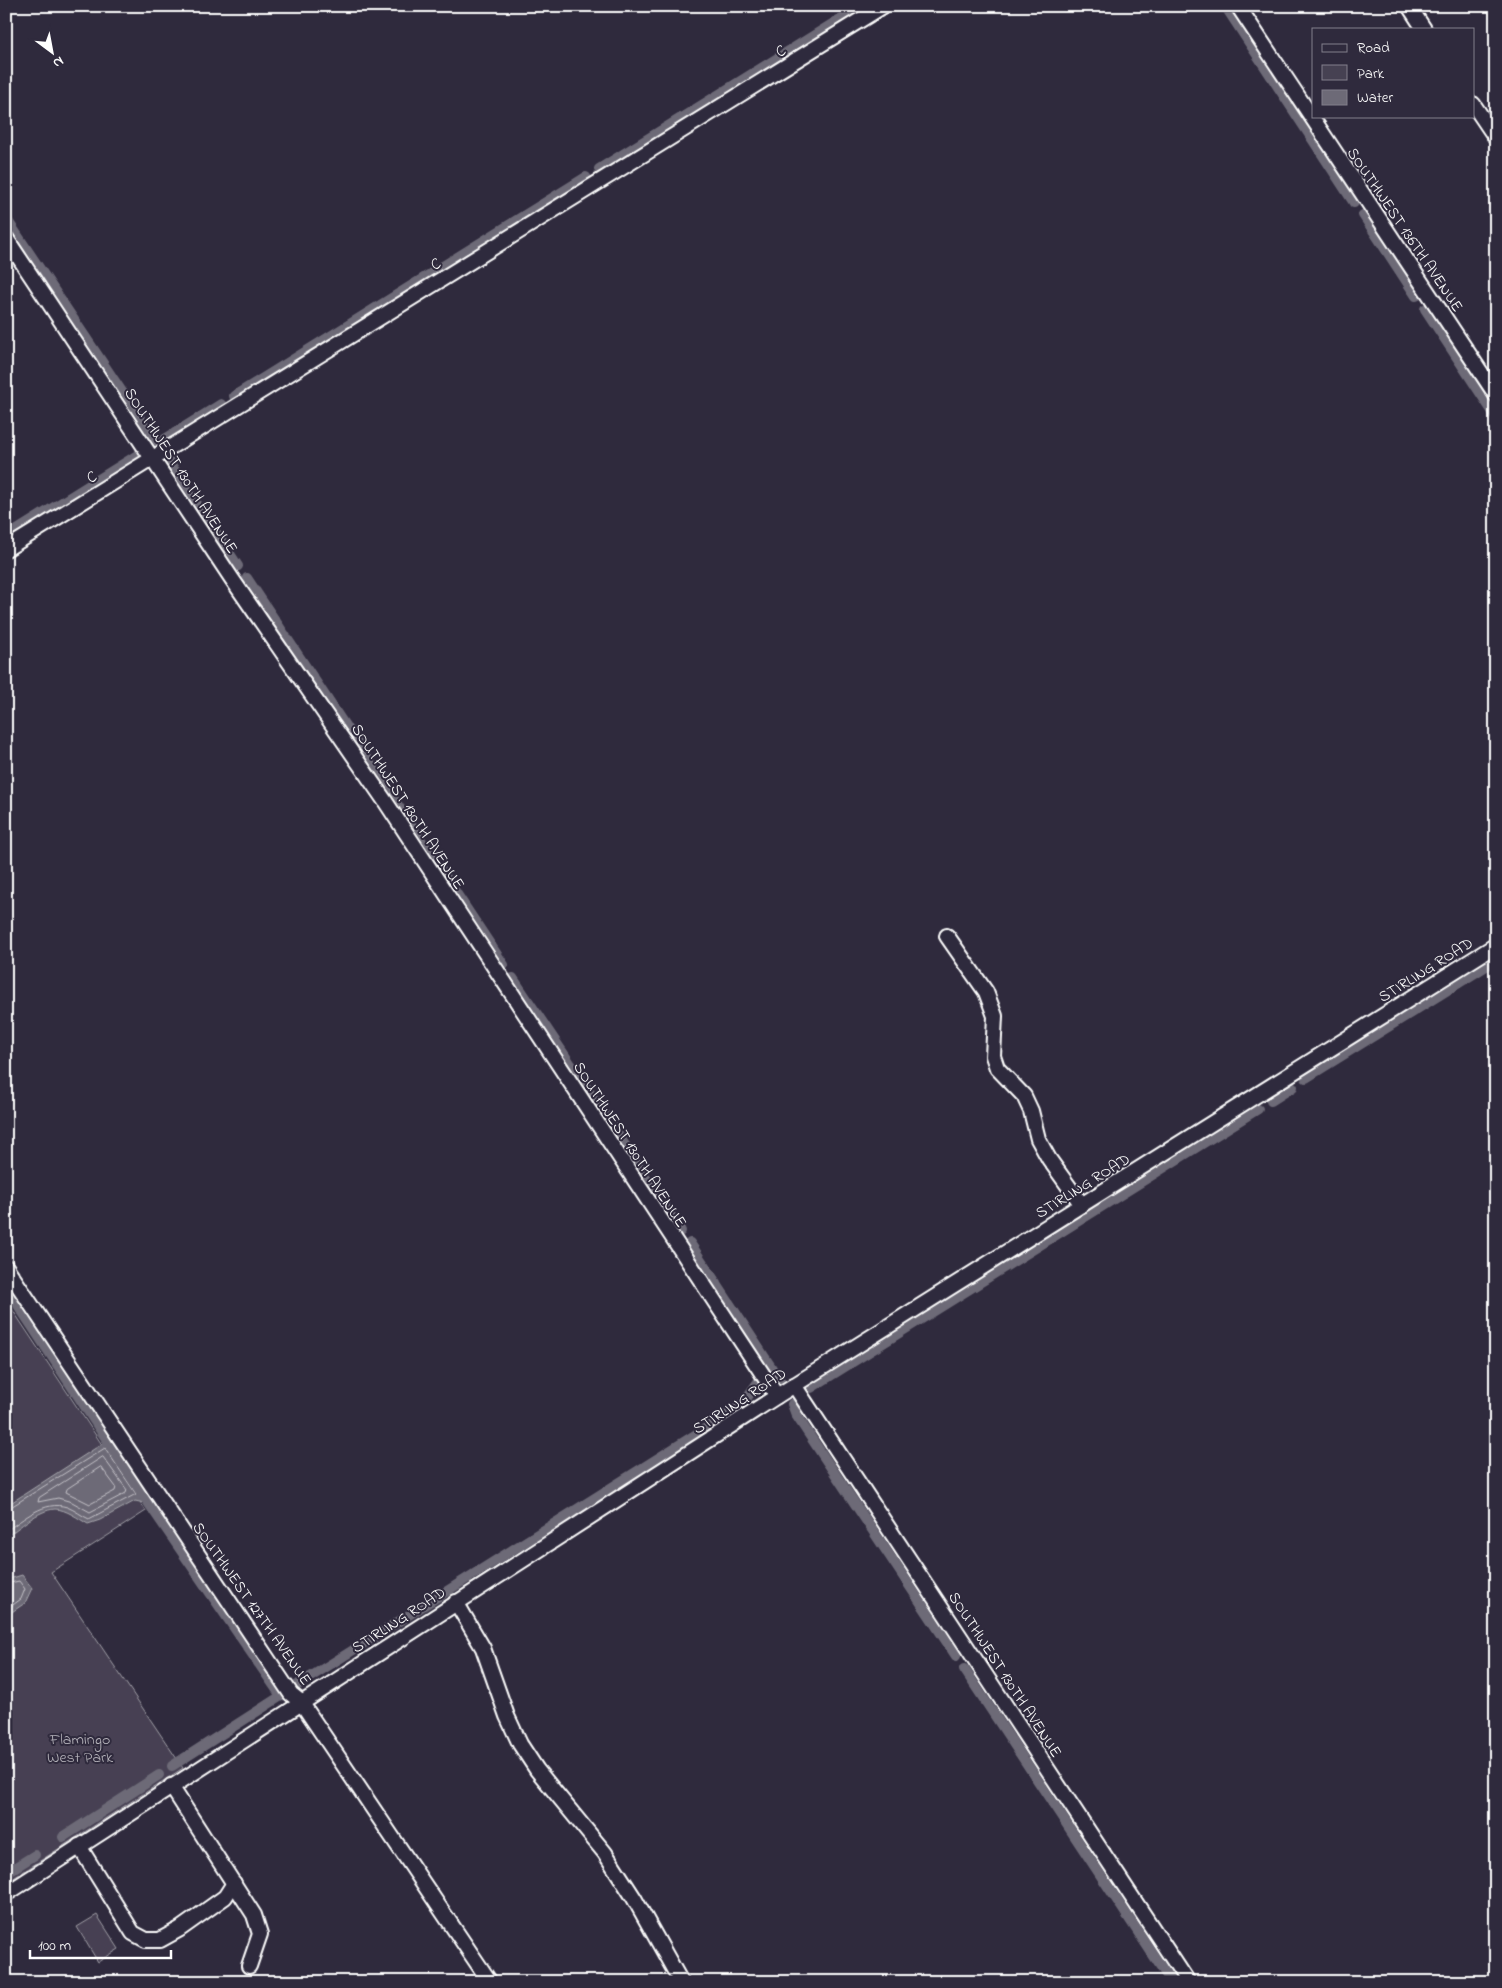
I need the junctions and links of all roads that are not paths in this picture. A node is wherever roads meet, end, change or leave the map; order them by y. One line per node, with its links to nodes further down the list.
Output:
1 (883, 6): 11 (street, C)
2 (1238, 6): 7 (street, SOUTHWEST 136TH AVENUE)
3 (1409, 6): 4 (street)
4 (1423, 28)
5 (1474, 105): 8 (street)
6 (1312, 118): 10 (street, SOUTHWEST 136TH AVENUE)
7 (1312, 118)
8 (1496, 138)
9 (6, 238): 11 (street, SOUTHWEST 130TH AVENUE)
10 (1496, 395)
11 (153, 458): 12 (street, C); 18 (street, SOUTHWEST 130TH AVENUE)
12 (6, 549)
13 (947, 936): 15 (street)
14 (1496, 945): 15 (street, STIRLING ROAD)
15 (1082, 1205): 17 (street, STIRLING ROAD)
16 (6, 1267): 20 (street, SOUTHWEST 127TH AVENUE)
17 (794, 1385): 18 (street, STIRLING ROAD); 28 (street, SOUTHWEST 130TH AVENUE)
18 (777, 1396): 19 (street, STIRLING ROAD)
19 (456, 1602): 20 (street, STIRLING ROAD); 27 (street)
20 (301, 1702): 21 (street, STIRLING ROAD); 26 (street, SOUTHWEST 127TH AVENUE)
21 (171, 1786): 22 (street, STIRLING ROAD); 23 (street)
22 (79, 1846): 23 (street); 24 (street, STIRLING ROAD)
23 (234, 1883): 25 (street)
24 (6, 1894)
25 (249, 1966)
26 (490, 1982)
27 (681, 1982)
28 (1188, 1982)

